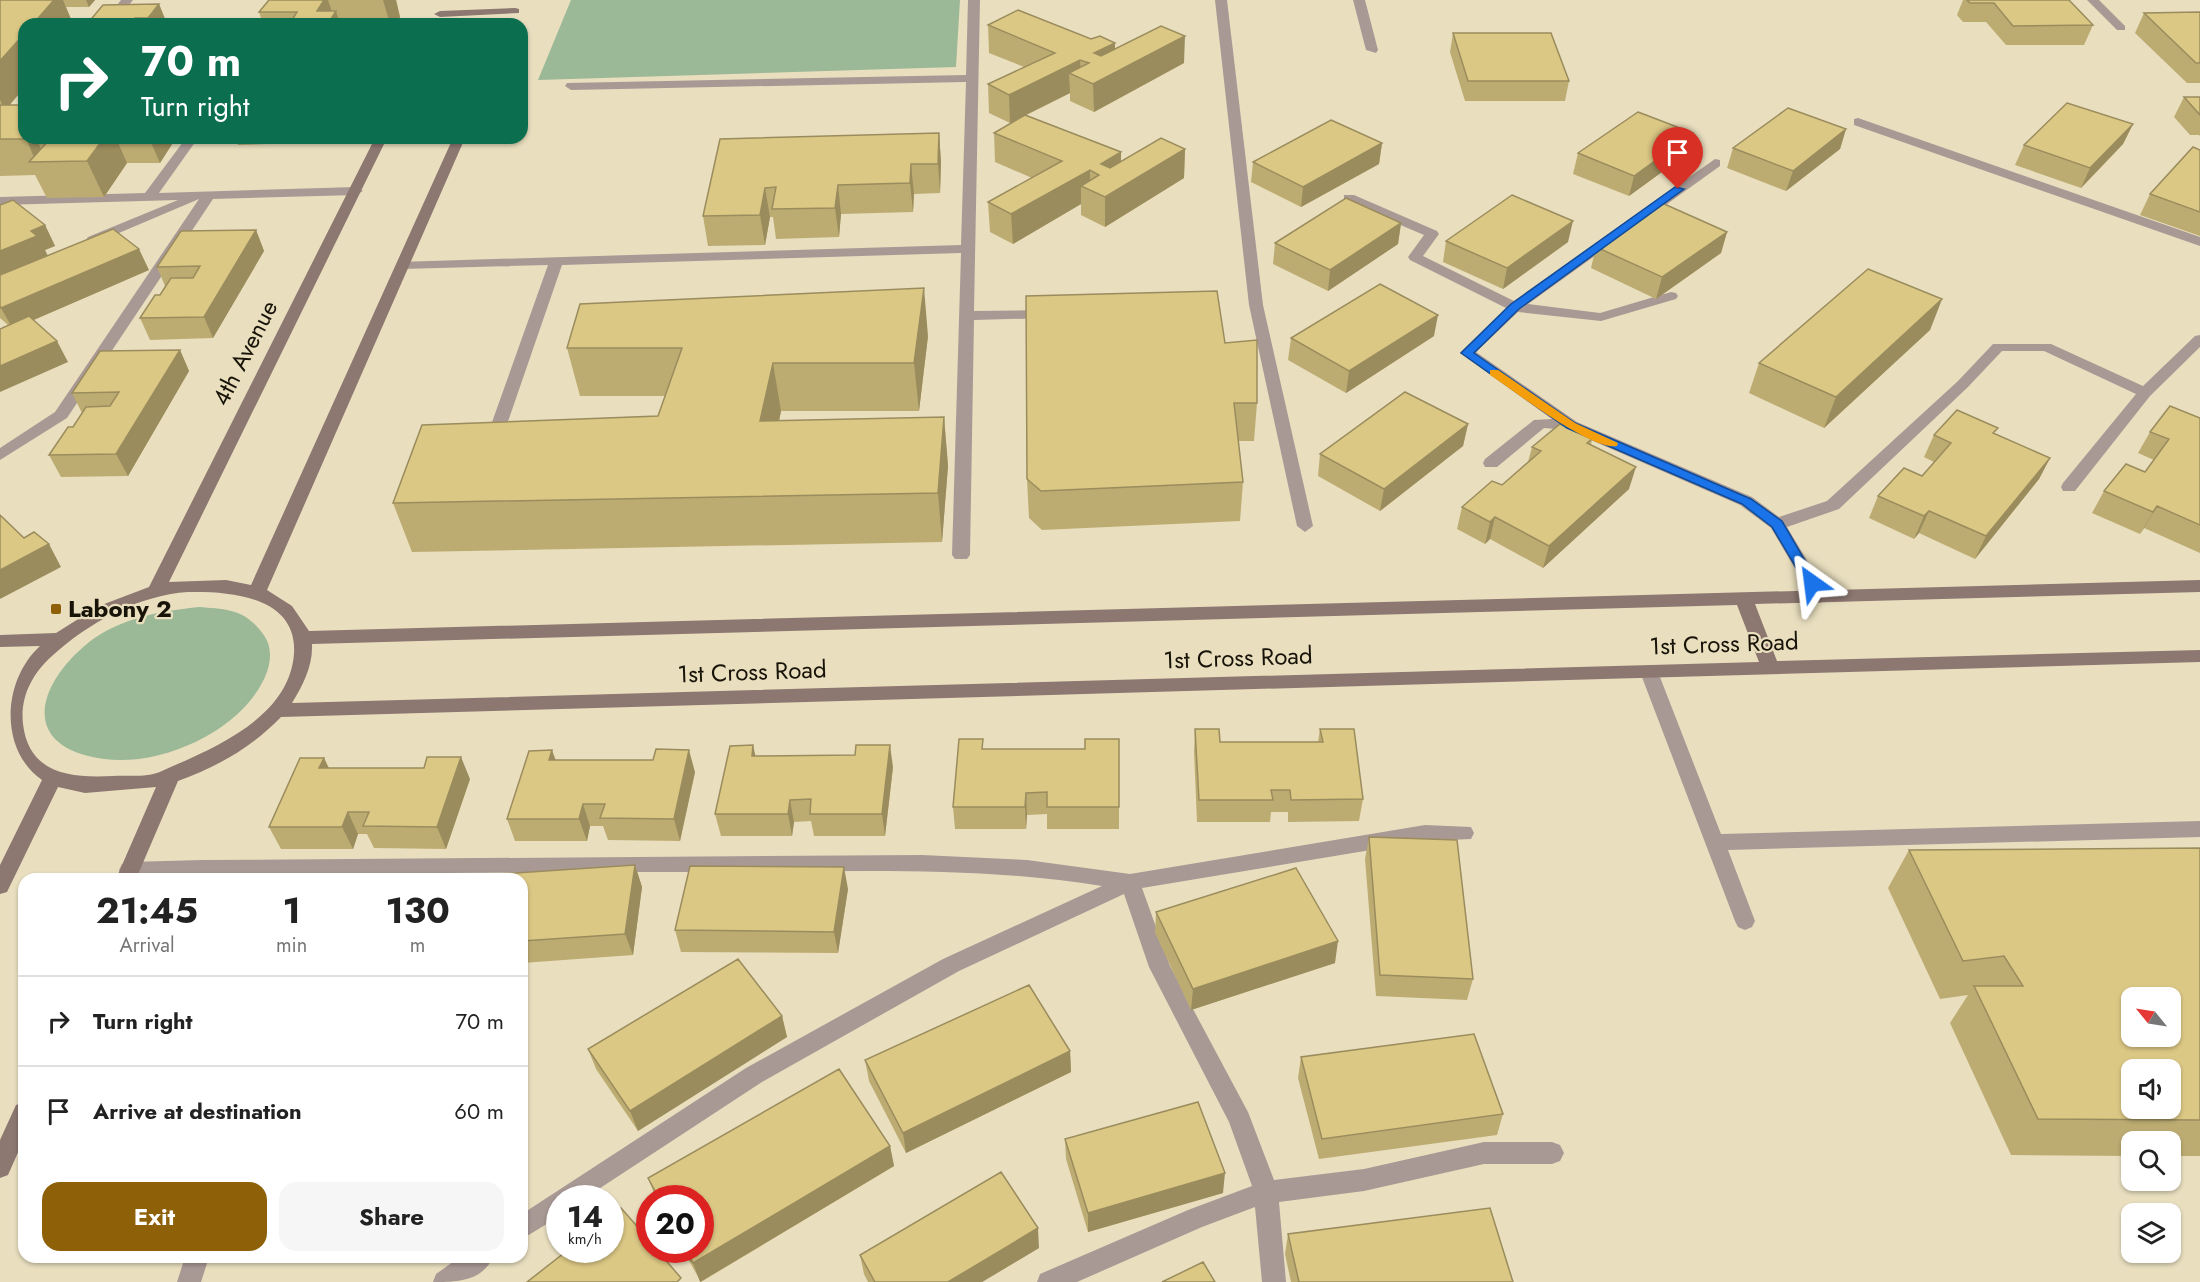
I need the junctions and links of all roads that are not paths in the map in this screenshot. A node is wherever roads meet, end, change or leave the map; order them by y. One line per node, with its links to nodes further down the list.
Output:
1 (127, 0): 8 (lane)
2 (447, 0): 9 (street)
3 (974, 0): 13 (lane)
4 (1221, 0): 42 (lane)
5 (1359, 0): 12 (lane)
6 (2093, 0): 11 (lane)
7 (518, 5): 10 (street)
8 (113, 18)
9 (438, 18)
10 (443, 18)
11 (2121, 28)
12 (1372, 50)
13 (973, 78): 14 (lane); 27 (lane)
14 (571, 86)
15 (1858, 122): 25 (lane)
16 (188, 144): 22 (lane)
17 (378, 144): 20 (street, 4th Avenue)
18 (456, 144): 29 (street)
19 (1715, 163): 31 (lane)
20 (356, 191): 21 (lane); 45 (street, 4th Avenue)
21 (206, 195): 22 (lane); 26 (lane); 38 (lane)
22 (149, 197): 24 (lane)
23 (1349, 198): 31 (lane)
24 (0, 201)
25 (2200, 242)
26 (75, 247)
27 (970, 249): 28 (lane); 33 (lane)
28 (556, 261): 29 (lane); 37 (lane)
29 (403, 265): 46 (street)
30 (1671, 296): 31 (lane)
31 (1515, 307): 36 (lane)
32 (1063, 313): 33 (lane)
33 (968, 316): 43 (lane)
34 (2198, 344): 35 (lane)
35 (2145, 393): 40 (lane); 41 (lane)
36 (1571, 425): 39 (lane); 41 (lane)
37 (494, 439)
38 (0, 454)
39 (1491, 463)
40 (2069, 487)
41 (1777, 524): 47 (lane)
42 (1305, 526)
43 (961, 555)
44 (2200, 586): 47 (street)
45 (155, 592): 46 (street); 50 (street)
46 (256, 594): 49 (street)
47 (1820, 597): 48 (street)
48 (1744, 599): 49 (street); 53 (street)
49 (302, 638): 55 (street)
50 (62, 639): 51 (street); 56 (street)
51 (0, 641)
52 (2200, 656): 53 (street, 1st Cross Road)
53 (1771, 668): 54 (street, 1st Cross Road)
54 (1649, 672): 55 (street, 1st Cross Road); 61 (lane)
55 (277, 710): 57 (street)
56 (5, 711): 58 (street)
57 (171, 774): 58 (street); 63 (street)
58 (53, 777): 66 (street)
59 (2200, 829): 61 (lane)
60 (1464, 833): 65 (lane)
61 (1717, 842): 67 (lane)
62 (333, 872): 64 (lane); 65 (lane)
63 (129, 873)
64 (265, 873)
65 (1130, 882): 71 (lane); 72 (lane)
66 (0, 886)
67 (1745, 921)
68 (18, 1126): 70 (street)
69 (1552, 1153): 72 (lane)
70 (0, 1167)
71 (585, 1185)
72 (1266, 1192): 79 (lane); 80 (lane)
73 (546, 1212): 74 (lane)
74 (528, 1224)
75 (195, 1263): 77 (lane)
76 (472, 1263): 78 (lane)
77 (189, 1282)
78 (445, 1282)
79 (1049, 1282)
80 (1274, 1282)

